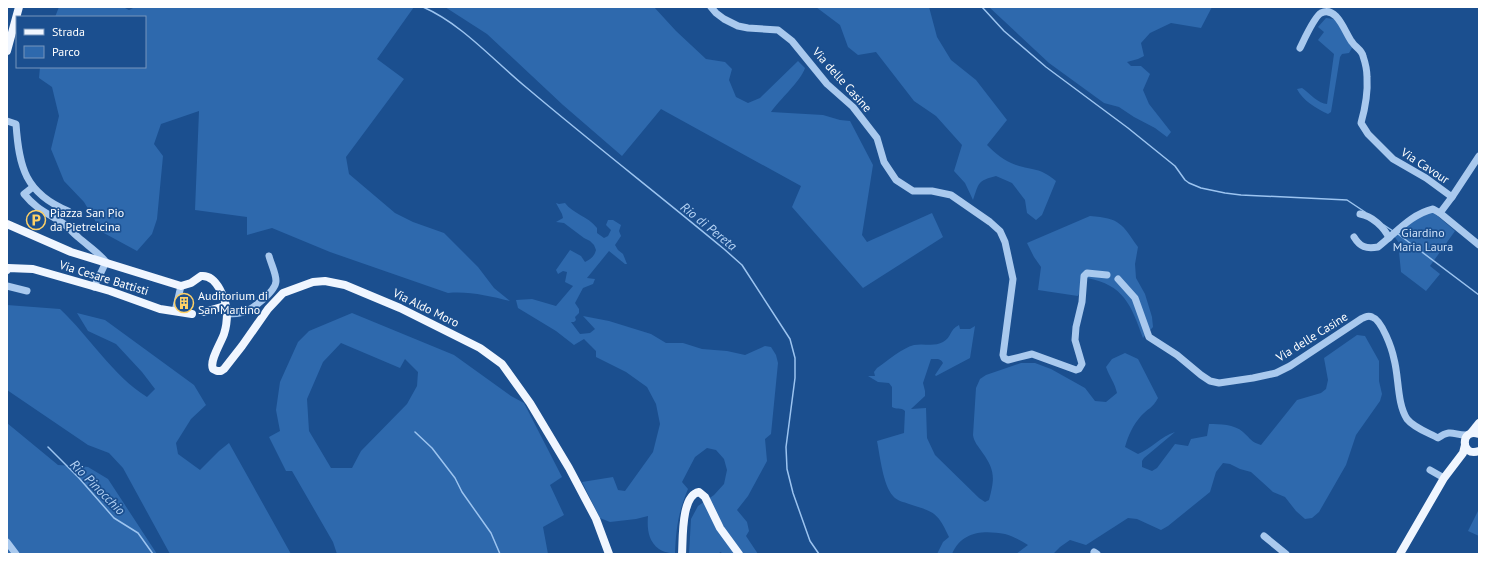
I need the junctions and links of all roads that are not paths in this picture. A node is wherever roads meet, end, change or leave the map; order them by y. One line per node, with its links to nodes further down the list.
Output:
1 (18, 7): 4 (main road)
2 (711, 7): 19 (street, Via delle Casine)
3 (1300, 48): 8 (street, Via Cavour)
4 (7, 51)
5 (7, 121): 7 (street)
6 (1479, 156): 8 (street)
7 (33, 187): 9 (street); 17 (street)
8 (1452, 197): 10 (street, Via Cavour)
9 (68, 211)
10 (1440, 213): 13 (street); 15 (street)
11 (1360, 214): 13 (street)
12 (7, 224): 17 (main road)
13 (1393, 235): 14 (street)
14 (1354, 237)
15 (1479, 245)
16 (269, 256): 29 (street)
17 (106, 262): 22 (main road); 23 (street)
18 (7, 269): 23 (main road, Via Cesare Battisti)
19 (1107, 275)
20 (1118, 279): 31 (street, Via delle Casine)
21 (7, 286): 24 (street)
22 (181, 286): 25 (main road, Via Aldo Moro); 26 (street)
23 (94, 287): 26 (main road, Via Cesare Battisti)
24 (28, 291)
25 (225, 306): 27 (main road); 29 (main road, Via Aldo Moro)
26 (175, 311): 28 (main road, Via Cesare Battisti)
27 (204, 312)
28 (192, 314)
29 (227, 314): 39 (main road, Via Aldo Moro)
30 (1479, 423): 31 (main road)
31 (1469, 438): 32 (main road); 33 (main road)
32 (1476, 452): 33 (main road)
33 (1456, 463): 35 (main road)
34 (1430, 470): 35 (street)
35 (1444, 478): 43 (main road)
36 (1264, 536): 42 (street)
37 (7, 542): 38 (street)
38 (15, 554)
39 (608, 554)
40 (682, 554): 41 (main road)
41 (739, 554)
42 (1286, 554)
43 (1400, 554)

